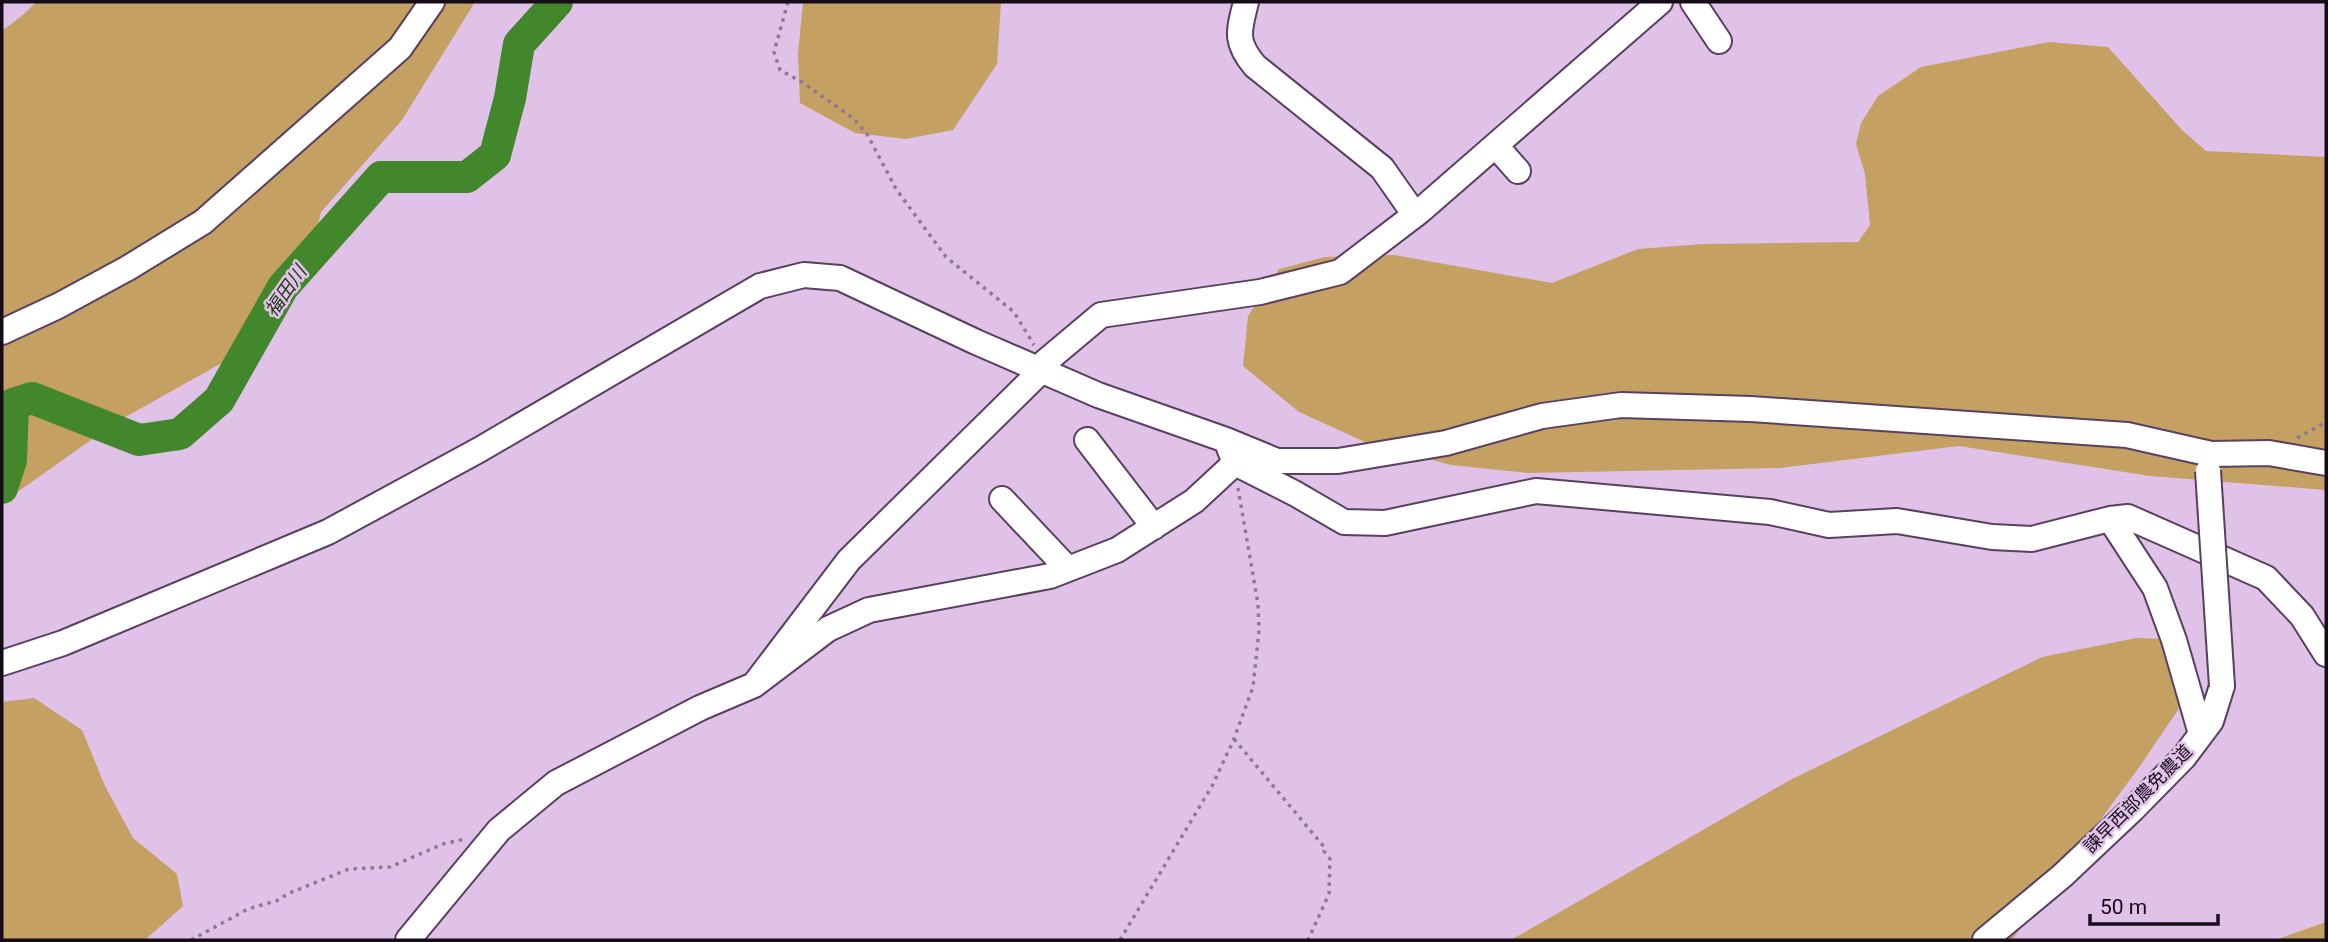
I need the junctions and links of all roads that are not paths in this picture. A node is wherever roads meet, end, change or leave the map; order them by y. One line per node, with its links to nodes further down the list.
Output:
1 (432, 2): 9 (street)
2 (1246, 2): 8 (street)
3 (1660, 2): 6 (street)
4 (1693, 2): 5 (street)
5 (1718, 41)
6 (1496, 146): 7 (street); 8 (street)
7 (1518, 171)
8 (1415, 215): 10 (street)
9 (2, 332)
10 (1044, 366): 12 (street); 21 (street); 22 (street)
11 (1087, 440): 18 (street)
12 (1226, 440): 13 (street); 14 (street)
13 (2209, 462): 15 (street); 23 (street, 諫早西部農免農道, bridge)
14 (1234, 463): 17 (street); 18 (street)
15 (2326, 463)
16 (1002, 499): 19 (street)
17 (2109, 519): 20 (street); 23 (street)
18 (1154, 527): 19 (street)
19 (1068, 569): 22 (street)
20 (2326, 654)
21 (2, 663)
22 (754, 685): 24 (street)
23 (2201, 734): 25 (street, 諫早西部農免農道)
24 (408, 940)
25 (1985, 940)

